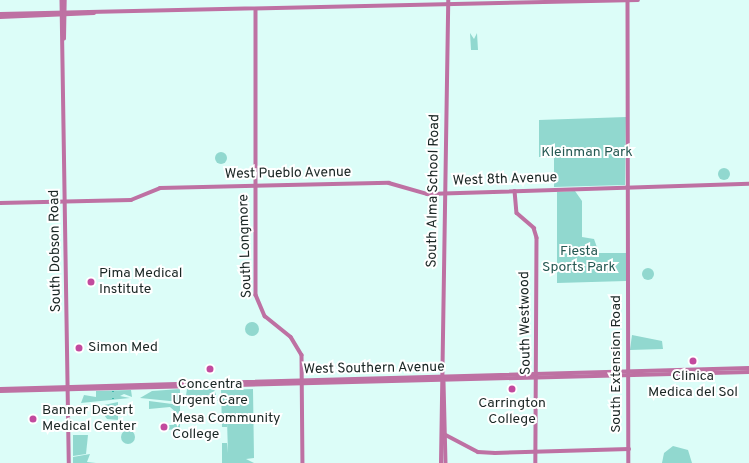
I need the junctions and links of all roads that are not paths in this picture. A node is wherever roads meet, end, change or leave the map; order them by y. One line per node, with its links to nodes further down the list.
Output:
1 (62, 0): 9 (main road, South Dobson Road)
2 (65, 0): 9 (main road, South Dobson Road)
3 (448, 0): 6 (main road, South Alma School Road)
4 (628, 0): 5 (main road); 6 (main road); 14 (main road, South Extension Road)
5 (638, 0)
6 (448, 6): 7 (main road); 16 (main road, South Alma School Road)
7 (256, 10): 9 (main road); 12 (main road, South Longmore)
8 (0, 14): 9 (main road)
9 (64, 14): 10 (main road); 17 (main road, South Dobson Road)
10 (0, 17)
11 (749, 184): 14 (main road, West 8th Avenue)
12 (255, 186): 13 (main road, West Pueblo Avenue); 17 (main road, West Pueblo Avenue); 29 (main road, South Longmore)
13 (406, 188): 16 (main road, West 8th Avenue)
14 (628, 188): 15 (main road, West 8th Avenue); 22 (main road, South Extension Road)
15 (515, 191): 16 (main road, West 8th Avenue); 24 (main road, South Westwood)
16 (445, 194): 27 (main road, South Alma School Road)
17 (66, 201): 18 (main road); 33 (main road, South Dobson Road)
18 (0, 203)
19 (749, 368): 22 (main road)
20 (749, 372): 22 (main road)
21 (610, 373): 22 (main road); 23 (main road); 25 (main road)
22 (628, 374): 25 (main road); 39 (main road, South Extension Road)
23 (573, 376): 24 (main road); 24 (main road); 25 (main road)
24 (538, 377): 26 (main road, West Southern Avenue); 26 (main road); 40 (main road, South Westwood)
25 (596, 377)
26 (491, 379): 27 (main road, West Southern Avenue); 27 (main road, West Southern Avenue)
27 (444, 380): 29 (main road, West Southern Avenue); 38 (main road, South Alma School Road); 43 (main road, South Alma School Road)
28 (276, 383): 29 (main road, West Southern Avenue); 30 (main road, West Southern Avenue); 31 (main road)
29 (303, 383): 31 (main road, West Southern Avenue); 42 (main road, South Longmore)
30 (113, 386): 33 (main road, West Southern Avenue); 34 (main road)
31 (259, 386): 34 (main road, West Southern Avenue)
32 (38, 388): 33 (main road, West Southern Avenue); 36 (main road, West Southern Avenue); 37 (main road)
33 (68, 388): 34 (main road, West Southern Avenue); 37 (main road, West Southern Avenue); 41 (main road, South Dobson Road)
34 (100, 389)
35 (0, 390): 36 (main road, West Southern Avenue)
36 (17, 390): 37 (main road, West Southern Avenue)
37 (26, 391)
38 (446, 437): 40 (main road); 44 (main road, South Alma School Road)
39 (629, 449): 40 (main road); 46 (main road, South Extension Road)
40 (537, 452): 45 (main road, South Westwood)
41 (69, 463)
42 (303, 463)
43 (441, 463)
44 (446, 463)
45 (536, 463)
46 (629, 463)

